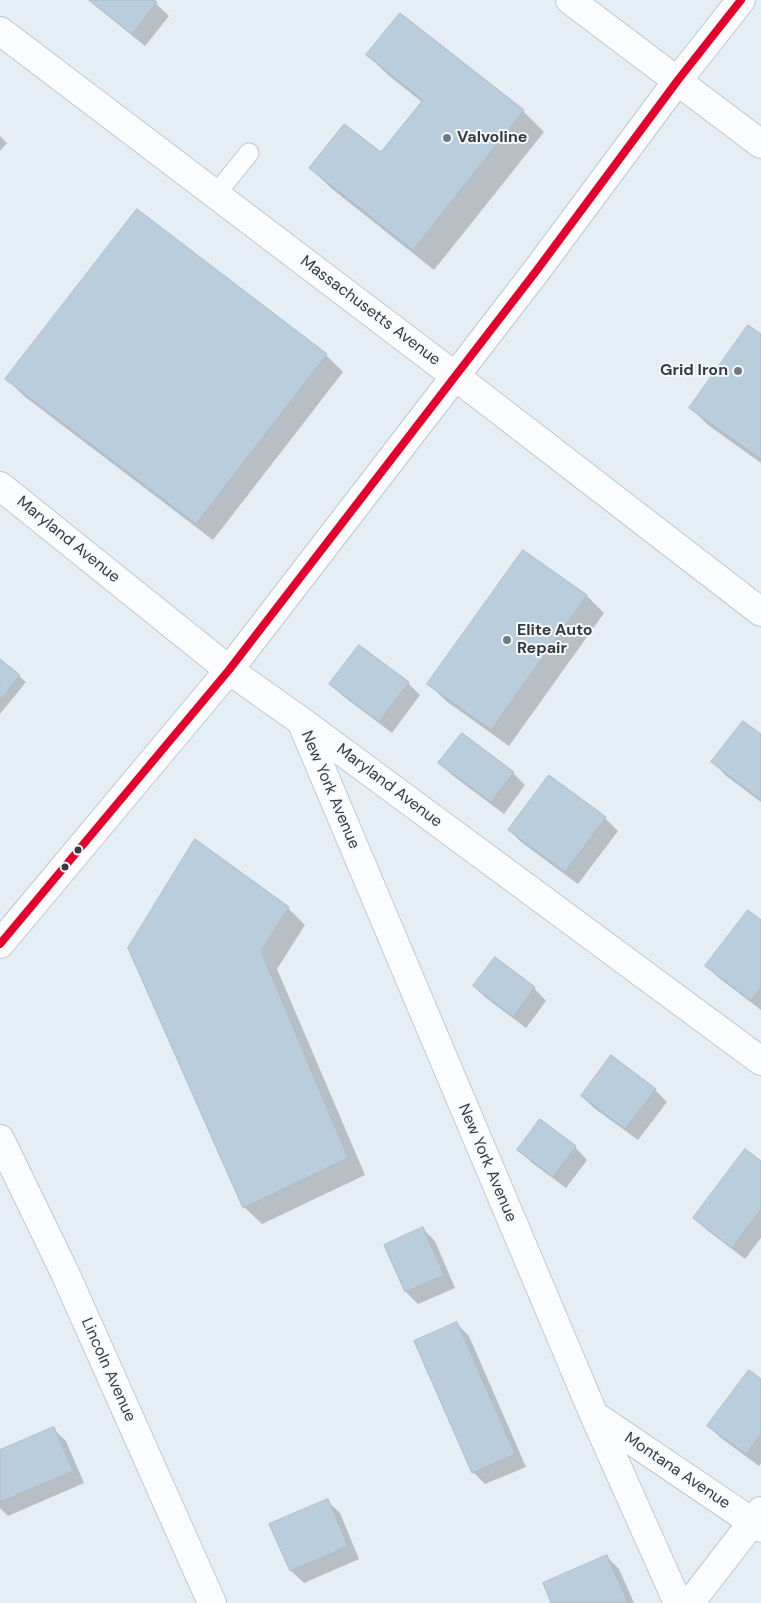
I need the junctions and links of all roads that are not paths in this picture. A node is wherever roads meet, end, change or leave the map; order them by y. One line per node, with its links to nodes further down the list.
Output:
1 (570, 0): 4 (street)
2 (741, 0): 4 (street)
3 (0, 31): 7 (street, Massachusetts Avenue)
4 (678, 80): 5 (street); 8 (street)
5 (761, 144)
6 (249, 153): 7 (lane)
7 (216, 194): 8 (street, Massachusetts Avenue)
8 (455, 376): 10 (street, Massachusetts Avenue); 11 (street)
9 (0, 486): 11 (street, Maryland Avenue)
10 (761, 612)
11 (229, 670): 12 (street, Maryland Avenue); 13 (street)
12 (301, 721): 14 (street, Maryland Avenue); 16 (street, New York Avenue)
13 (0, 944)
14 (761, 1061)
15 (0, 1139): 18 (street, Lincoln Avenue)
16 (594, 1415): 17 (street, Montana Avenue); 19 (street, New York Avenue)
17 (758, 1520): 20 (street)
18 (212, 1603)
19 (678, 1603)
20 (690, 1603)

